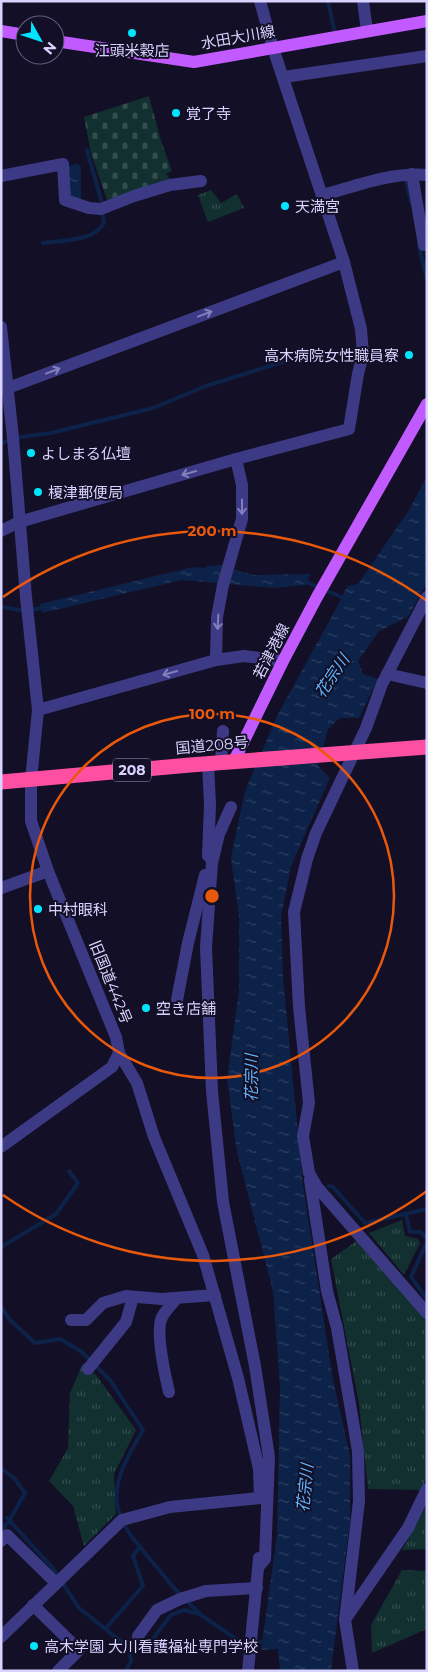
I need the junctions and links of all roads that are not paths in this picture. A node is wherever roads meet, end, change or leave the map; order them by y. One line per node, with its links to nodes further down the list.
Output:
1 (260, 1): 8 (street)
2 (362, 1): 5 (street)
3 (427, 21): 5 (main road, 水田大川線)
4 (1, 30): 6 (main road)
5 (367, 31): 8 (main road, 水田大川線)
6 (15, 33)
7 (65, 43): 8 (main road, 水田大川線)
8 (274, 48): 10 (street)
9 (427, 56): 10 (street)
10 (284, 77): 15 (street)
11 (412, 174): 12 (street); 15 (street); 16 (street)
12 (427, 175)
13 (1, 176): 14 (street)
14 (201, 181)
15 (323, 195): 17 (street)
16 (427, 245)
17 (344, 262): 19 (street, one-way to 17); 21 (street)
18 (1, 327): 19 (street, 旧国道442号)
19 (8, 388): 22 (street, 旧国道442号)
20 (427, 404): 26 (main road, 若津港線)
21 (236, 459): 22 (street, one-way to 22); 25 (street, one-way to 25)
22 (19, 522): 23 (street); 29 (street, 旧国道442号)
23 (1, 531)
24 (427, 597): 27 (street)
25 (216, 660): 26 (street); 29 (street, one-way to 29)
26 (283, 661): 33 (main road, 若津港線)
27 (387, 674): 28 (street); 32 (street)
28 (427, 683)
29 (38, 710): 34 (street, 旧国道442号)
30 (223, 731): 33 (street)
31 (427, 747): 32 (highway, 国道208号 / 208)
32 (351, 753): 33 (highway, 国道208号 / 208); 43 (street)
33 (221, 762): 34 (highway, 国道208号 / 208); 37 (street)
34 (31, 780): 35 (highway, 国道208号 / 208); 38 (street, 旧国道442号)
35 (1, 782)
36 (231, 807): 37 (street)
37 (210, 858): 40 (street); 54 (street)
38 (48, 871): 39 (street); 41 (street, 旧国道442号)
39 (1, 888)
40 (176, 1000)
41 (119, 1053): 42 (street); 44 (street, 旧国道442号)
42 (1, 1147)
43 (309, 1173): 47 (street); 58 (street)
44 (215, 1295): 46 (street); 52 (street, 旧国道442号)
45 (133, 1297): 46 (street); 48 (street); 49 (street)
46 (177, 1298): 50 (street)
47 (427, 1314)
48 (71, 1320)
49 (88, 1369)
50 (169, 1392)
51 (427, 1489): 58 (street)
52 (260, 1498): 54 (street, 旧国道442号); 55 (street)
53 (1, 1541): 55 (street)
54 (259, 1566): 56 (street)
55 (60, 1580): 57 (street)
56 (257, 1588): 59 (street); 62 (street)
57 (33, 1605): 60 (street); 61 (street)
58 (345, 1620): 63 (street)
59 (138, 1636)
60 (1, 1638)
61 (58, 1671)
62 (248, 1671)
63 (353, 1671)

